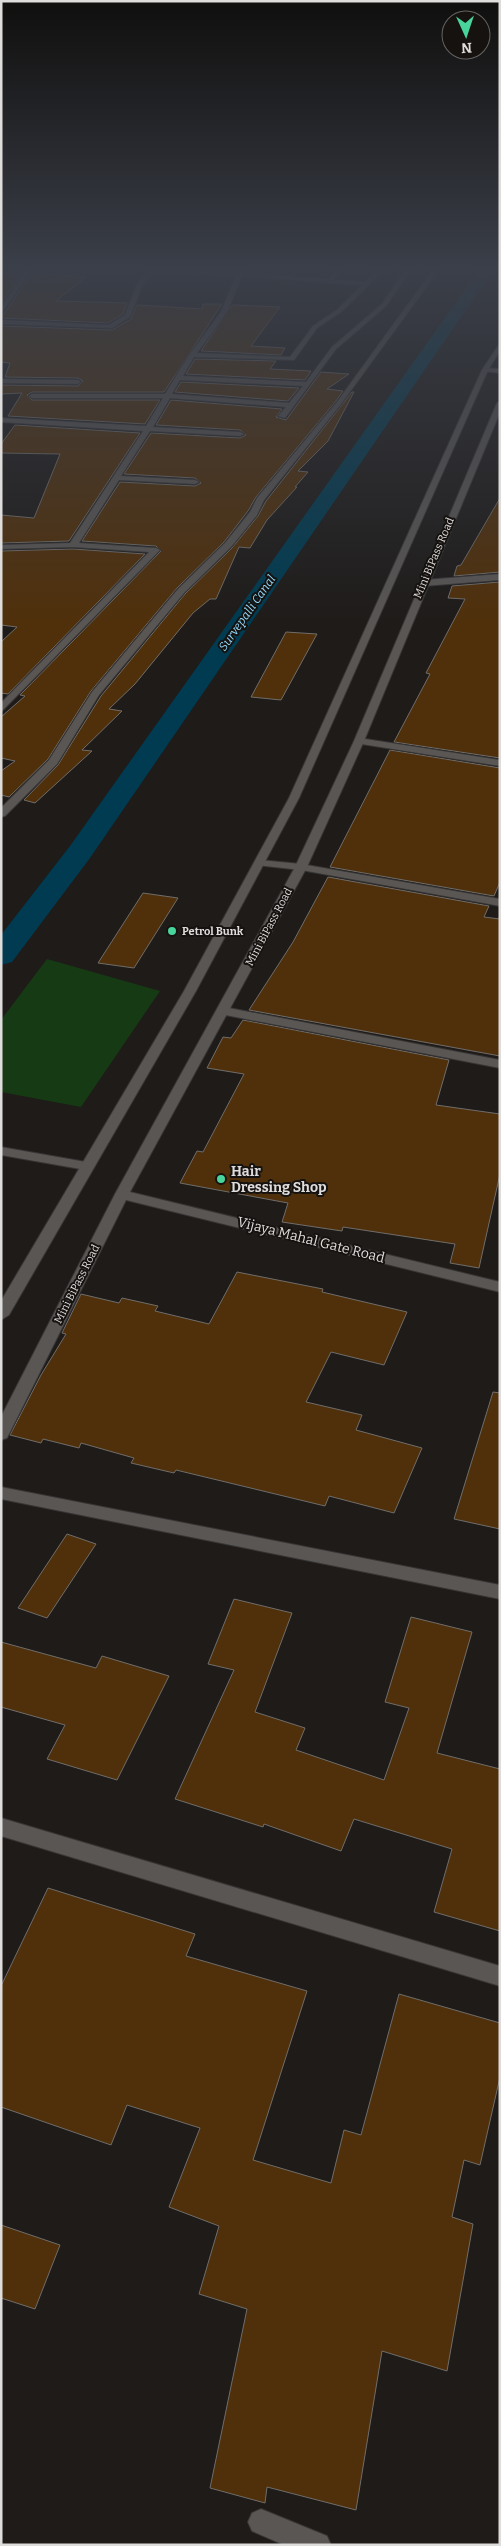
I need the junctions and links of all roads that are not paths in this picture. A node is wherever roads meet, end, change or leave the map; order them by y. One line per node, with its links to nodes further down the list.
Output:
1 (173, 386): 6 (street)
2 (307, 386): 8 (street)
3 (352, 386): 22 (street)
4 (478, 386): 23 (street)
5 (32, 396): 6 (street)
6 (167, 396): 8 (street); 11 (street)
7 (500, 403): 18 (street, Mini BiPass Road)
8 (291, 405): 9 (street)
9 (282, 416)
10 (1, 420): 11 (street)
11 (148, 428): 12 (street); 13 (street)
12 (240, 434)
13 (117, 478): 14 (street); 15 (street)
14 (195, 482)
15 (73, 545): 16 (street); 19 (street)
16 (1, 547)
17 (500, 577): 18 (street)
18 (424, 583): 20 (street, Mini BiPass Road)
19 (1, 709)
20 (359, 741): 21 (street); 24 (street, Mini BiPass Road)
21 (500, 763)
22 (1, 814)
23 (260, 863): 24 (street); 29 (street)
24 (300, 867): 25 (street); 26 (street, Mini BiPass Road)
25 (500, 903)
26 (224, 1011): 27 (street); 30 (street, Mini BiPass Road)
27 (500, 1064)
28 (1, 1151): 29 (street)
29 (86, 1166): 32 (street)
30 (122, 1194): 31 (street, Vijaya Mahal Gate Road); 33 (street, Mini BiPass Road)
31 (500, 1286)
32 (1, 1315)
33 (1, 1434)
34 (1, 1493): 35 (street)
35 (500, 1592)
36 (1, 1827): 37 (street)
37 (500, 1976)
38 (261, 2522): 39 (street)
39 (318, 2545)

